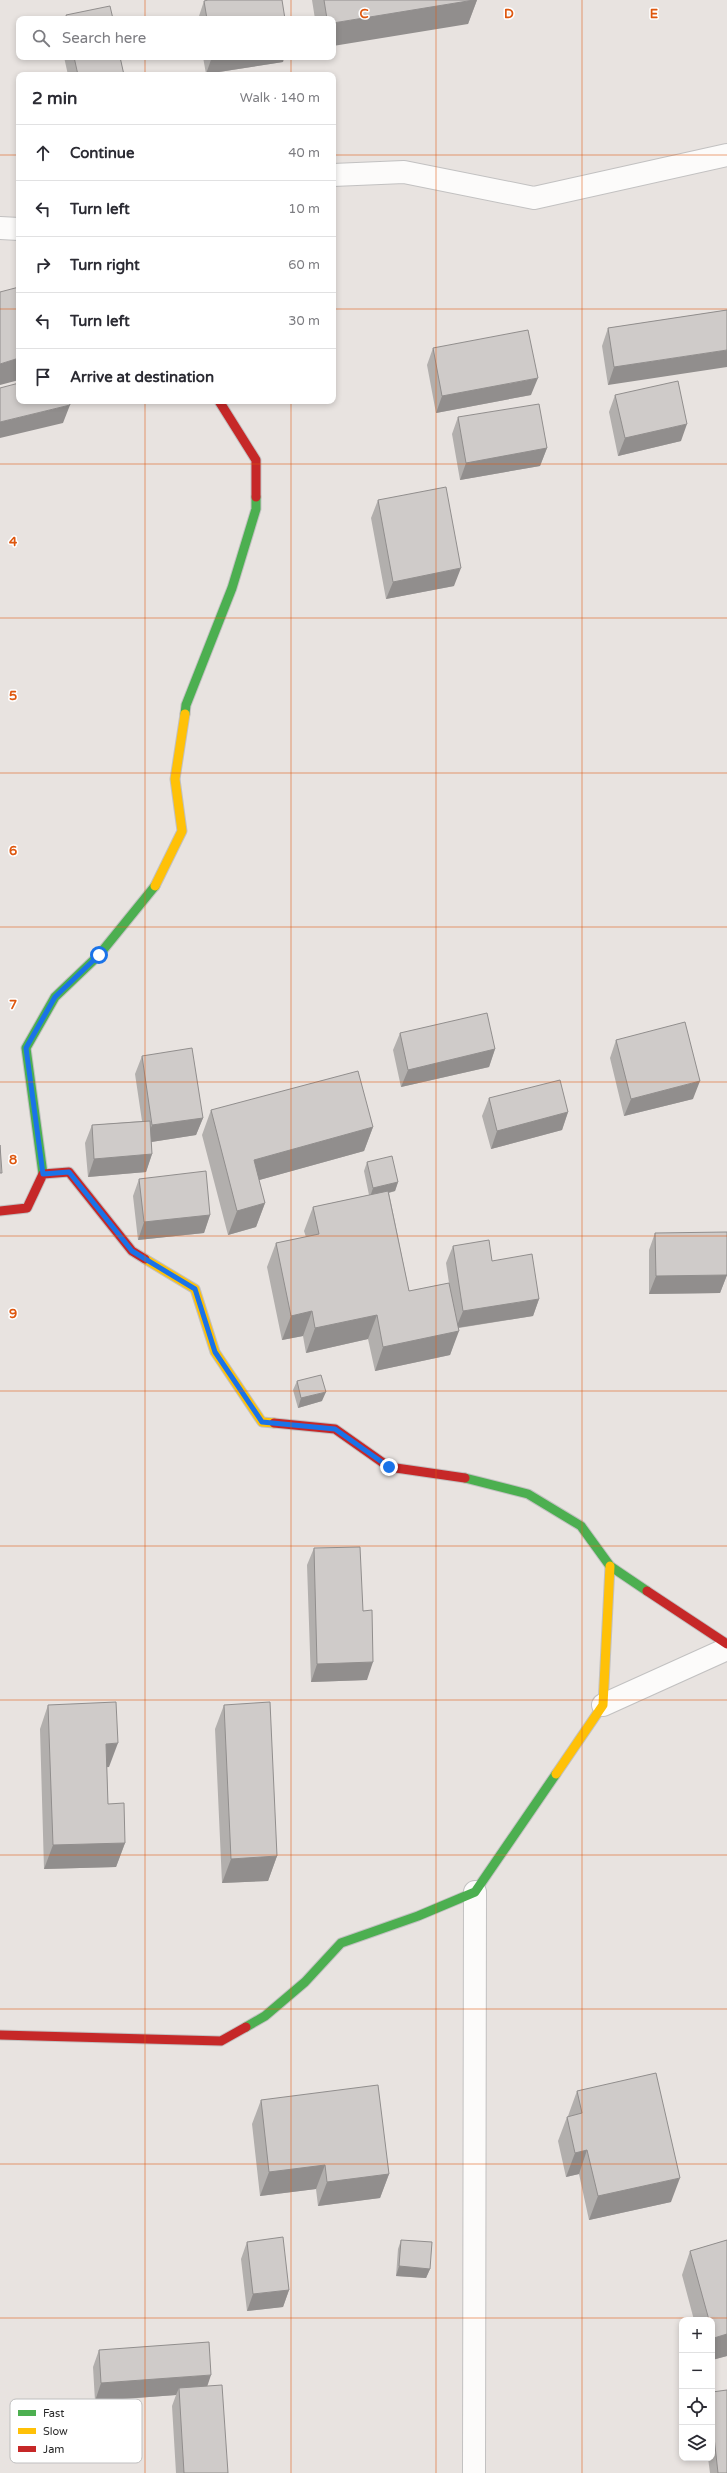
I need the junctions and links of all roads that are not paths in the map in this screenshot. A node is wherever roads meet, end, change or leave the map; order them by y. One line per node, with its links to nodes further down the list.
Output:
1 (727, 155): 2 (street)
2 (336, 175)
3 (0, 228): 4 (street)
4 (16, 229)
5 (221, 404): 6 (street)
6 (43, 1174): 7 (street); 8 (street)
7 (0, 1211)
8 (610, 1566): 9 (street); 11 (street)
9 (727, 1644)
10 (727, 1649): 11 (street)
11 (603, 1704): 12 (street)
12 (475, 1892): 13 (street); 14 (street)
13 (0, 2035)
14 (474, 2473)

